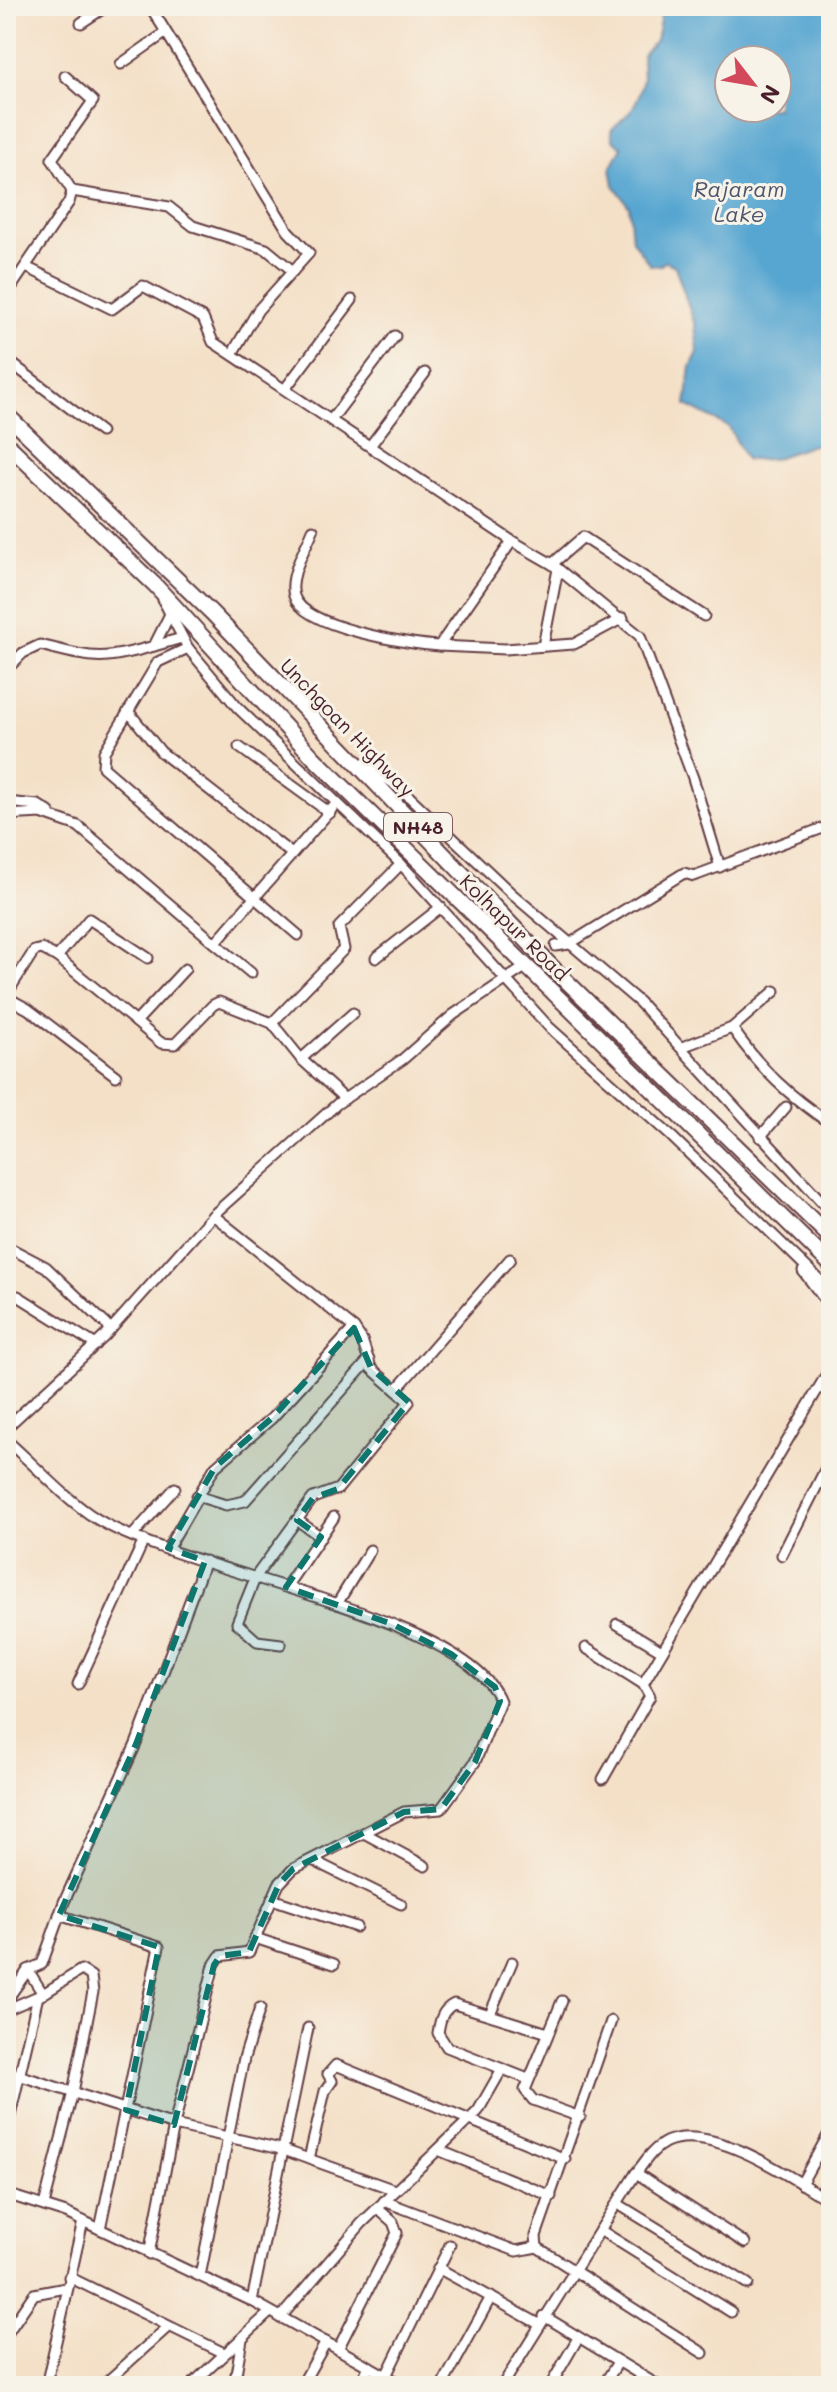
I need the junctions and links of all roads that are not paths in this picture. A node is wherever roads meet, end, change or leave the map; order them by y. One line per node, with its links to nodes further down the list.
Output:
1 (107, 6): 3 (street)
2 (150, 6): 4 (street)
3 (81, 23)
4 (165, 33): 5 (street); 9 (street)
5 (121, 64)
6 (65, 76): 7 (street)
7 (72, 191): 8 (street); 9 (street)
8 (26, 267): 10 (street); 13 (street)
9 (293, 271): 13 (street)
10 (6, 295)
11 (352, 300): 16 (street)
12 (395, 336): 18 (street)
13 (232, 354): 16 (street)
14 (6, 359): 19 (street)
15 (425, 373): 21 (street)
16 (285, 389): 18 (street)
17 (6, 414): 37 (highway, Unchgoan Highway / NH48)
18 (331, 420): 21 (street)
19 (101, 432)
20 (6, 443): 25 (highway, Kolhapur Road / NH48)
21 (370, 446): 23 (street)
22 (313, 530): 31 (street)
23 (512, 541): 24 (street); 31 (street)
24 (555, 566): 27 (street); 28 (street); 32 (street)
25 (155, 585): 26 (street); 78 (highway, Kolhapur Road / NH48)
26 (170, 614): 29 (street); 30 (street)
27 (704, 616)
28 (623, 618): 32 (street); 45 (street)
29 (182, 638): 30 (street); 33 (street)
30 (154, 646): 34 (street)
31 (439, 646): 32 (street)
32 (543, 646)
33 (188, 648): 35 (street); 39 (street)
34 (6, 670)
35 (128, 711): 43 (street); 46 (street)
36 (239, 747): 39 (street)
37 (346, 752): 50 (street); 74 (highway, Unchgoan Highway / NH48)
38 (6, 802): 41 (street)
39 (333, 809): 43 (street); 44 (street)
40 (6, 815): 41 (street)
41 (51, 815): 49 (street)
42 (831, 825): 45 (street)
43 (292, 854): 46 (street)
44 (401, 864): 47 (street); 63 (street)
45 (720, 867): 50 (street)
46 (255, 896): 48 (street); 49 (street)
47 (441, 907): 54 (street); 58 (street)
48 (298, 935)
49 (215, 943): 57 (street)
50 (569, 944): 51 (street); 65 (street)
51 (556, 946)
52 (57, 957): 53 (street); 60 (street); 62 (street)
53 (148, 958)
54 (376, 958)
55 (185, 969): 62 (street)
56 (522, 969): 58 (street)
57 (251, 973)
58 (508, 981): 68 (street); 76 (street)
59 (775, 991): 64 (street)
60 (6, 996): 67 (street)
61 (353, 1013): 66 (street)
62 (136, 1022): 63 (street)
63 (272, 1023): 66 (street)
64 (732, 1028): 65 (street); 70 (street)
65 (682, 1047): 71 (street)
66 (301, 1059): 68 (street)
67 (116, 1076)
68 (345, 1099): 73 (street)
69 (786, 1107): 71 (street)
70 (831, 1124)
71 (760, 1137): 72 (street)
72 (831, 1212)
73 (213, 1215): 82 (street); 83 (street)
74 (831, 1238)
75 (6, 1246): 83 (street)
76 (791, 1255): 79 (street); 81 (street)
77 (510, 1259): 87 (street)
78 (831, 1265)
79 (831, 1291)
80 (18, 1296): 84 (street)
81 (831, 1308)
82 (354, 1328): 85 (street); 92 (street)
83 (111, 1329): 84 (street)
84 (96, 1345): 88 (street)
85 (369, 1360): 87 (street); 92 (street)
86 (831, 1367): 108 (street)
87 (396, 1390): 94 (street)
88 (6, 1428)
89 (6, 1440): 95 (street)
90 (831, 1458): 100 (street)
91 (175, 1488): 95 (street)
92 (197, 1496): 98 (street)
93 (334, 1517): 96 (street)
94 (297, 1520): 96 (street); 102 (street)
95 (133, 1535): 97 (street)
96 (321, 1537): 103 (street)
97 (144, 1540): 98 (street); 109 (street)
98 (168, 1548): 101 (street)
99 (370, 1550): 104 (street)
100 (782, 1555)
101 (205, 1561): 102 (street); 117 (street)
102 (256, 1576): 103 (street); 106 (street)
103 (286, 1587): 104 (street)
104 (337, 1604): 112 (street)
105 (617, 1624): 108 (street)
106 (281, 1644)
107 (586, 1648): 110 (street)
108 (662, 1651): 110 (street)
109 (78, 1684)
110 (643, 1684): 111 (street)
111 (603, 1779)
112 (364, 1833): 113 (street); 114 (street)
113 (312, 1860): 115 (street); 116 (street)
114 (425, 1866)
115 (272, 1899): 118 (street); 119 (street)
116 (401, 1904)
117 (59, 1915): 122 (street); 137 (street)
118 (356, 1927)
119 (258, 1939): 121 (street); 140 (street)
120 (512, 1962): 128 (street)
121 (334, 1964)
122 (28, 1970): 123 (street); 124 (street)
123 (40, 1995): 127 (street); 134 (street); 136 (street)
124 (6, 2001)
125 (562, 2001): 131 (street)
126 (260, 2008): 143 (street)
127 (6, 2010)
128 (490, 2014): 131 (street); 132 (street)
129 (611, 2021): 138 (street)
130 (308, 2028): 144 (street)
131 (548, 2033): 135 (street)
132 (502, 2069): 135 (street); 139 (street)
133 (6, 2071): 134 (street)
134 (17, 2074): 136 (street); 141 (street)
135 (528, 2079): 138 (street)
136 (73, 2092): 137 (street); 156 (street)
137 (126, 2110): 140 (street); 158 (street)
138 (580, 2117): 147 (street)
139 (469, 2121): 145 (street); 146 (street); 147 (street)
140 (174, 2125): 143 (street); 163 (street)
141 (6, 2133)
142 (830, 2135): 149 (street)
143 (228, 2136): 144 (street); 166 (street)
144 (281, 2149): 146 (street); 170 (street)
145 (438, 2150): 150 (street); 152 (street)
146 (309, 2159): 150 (street)
147 (565, 2159): 152 (street)
148 (636, 2173): 149 (street); 155 (street); 160 (street)
149 (801, 2184): 153 (street)
150 (395, 2190): 154 (street)
151 (6, 2194): 156 (street)
152 (551, 2196): 162 (street)
153 (831, 2202)
154 (380, 2204): 162 (street); 173 (street); 180 (street)
155 (618, 2204): 159 (street); 168 (street)
156 (44, 2205): 157 (street)
157 (83, 2221): 158 (street); 167 (street)
158 (100, 2229): 163 (street)
159 (600, 2230): 165 (street); 171 (street)
160 (745, 2243)
161 (450, 2245): 164 (street)
162 (537, 2247): 165 (street)
163 (149, 2254): 166 (street)
164 (438, 2268): 169 (street); 185 (street)
165 (574, 2272): 174 (street); 182 (street)
166 (200, 2276): 170 (street)
167 (67, 2283): 175 (street); 176 (street); 187 (street)
168 (748, 2284)
169 (491, 2297): 174 (street); 194 (street)
170 (252, 2301): 172 (street)
171 (731, 2312)
172 (269, 2313): 173 (street); 178 (street)
173 (280, 2318): 179 (street)
174 (542, 2320): 177 (street); 195 (street)
175 (168, 2327): 181 (street); 188 (street)
176 (6, 2335)
177 (578, 2338): 183 (street); 196 (street)
178 (242, 2339): 181 (street); 190 (street)
179 (326, 2342): 180 (street); 191 (street)
180 (338, 2349): 184 (street)
181 (224, 2353): 189 (street)
182 (703, 2353)
183 (618, 2362): 186 (street); 197 (street)
184 (369, 2366): 185 (street); 192 (street)
185 (386, 2376): 193 (street)
186 (651, 2384)
187 (46, 2386)
188 (102, 2386)
189 (190, 2386)
190 (234, 2386)
191 (301, 2386)
192 (359, 2386)
193 (404, 2386)
194 (442, 2386)
195 (502, 2386)
196 (550, 2386)
197 (603, 2386)

